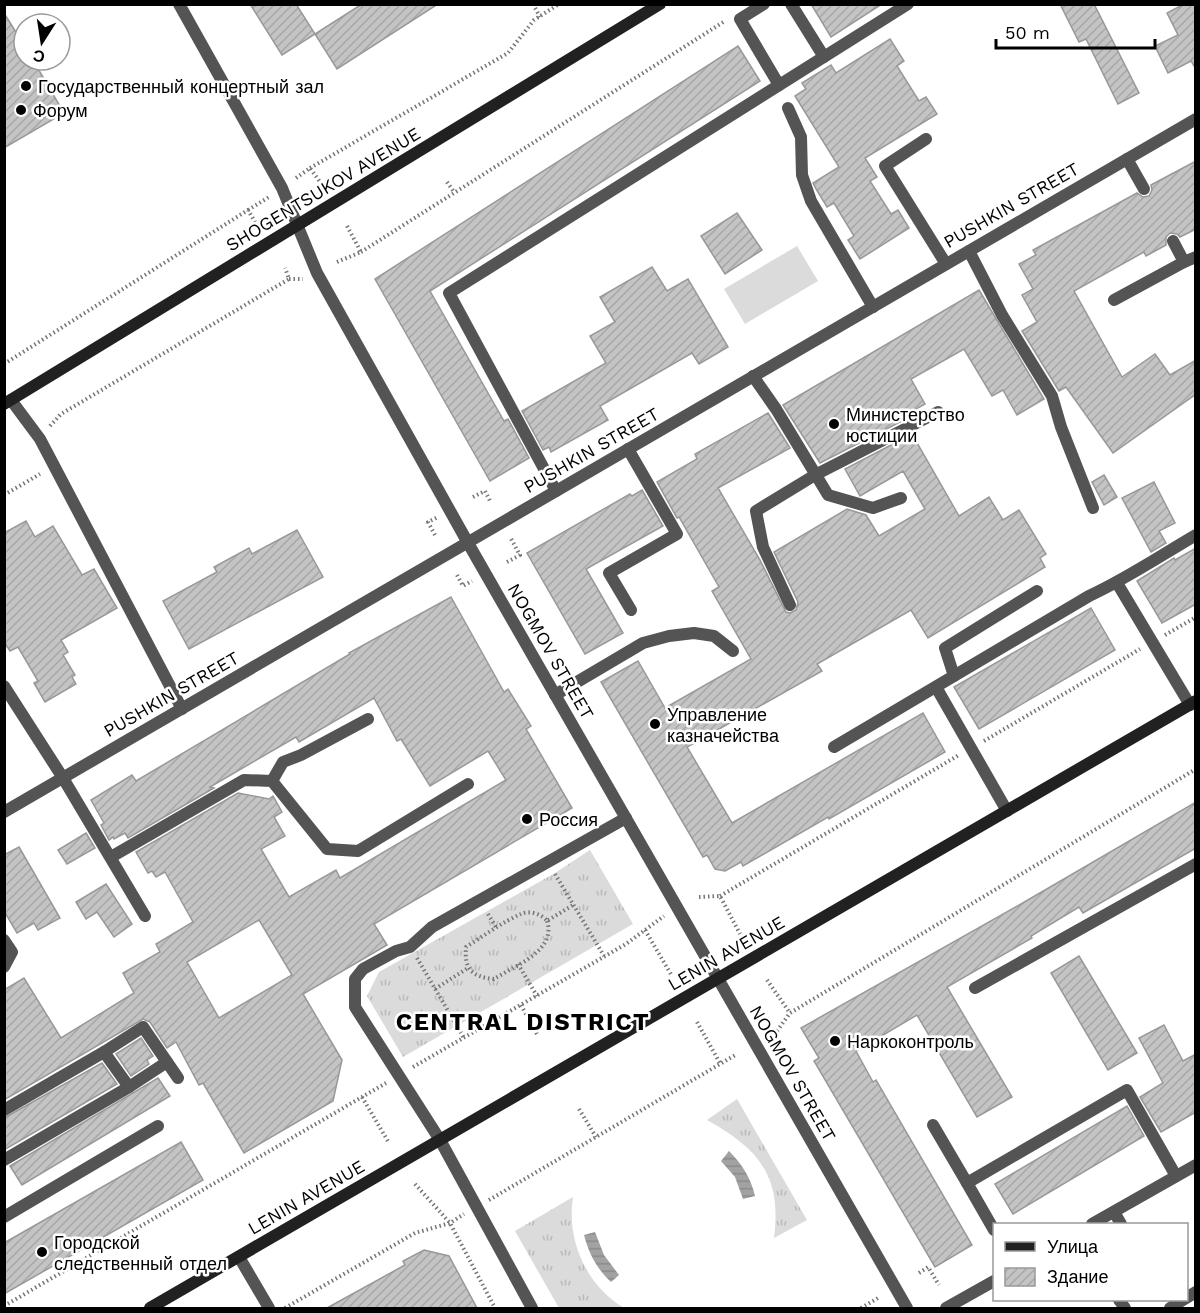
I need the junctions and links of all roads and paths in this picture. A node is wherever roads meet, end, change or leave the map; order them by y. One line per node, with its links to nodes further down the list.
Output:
1 (179, 4): 25 (street, NOGMOV STREET)
2 (532, 4): 8 (path)
3 (560, 4): 8 (path)
4 (660, 4): 25 (main road, SHOGENTSUKOV AVENUE)
5 (764, 4): 11 (street)
6 (791, 4): 10 (street)
7 (908, 4): 10 (street)
8 (540, 17): 16 (path)
9 (730, 17): 21 (path)
10 (825, 57): 11 (street)
11 (779, 85): 46 (street)
12 (788, 108): 37 (street)
13 (1196, 119): 15 (street, PUSHKIN STREET)
14 (926, 139): 32 (street)
15 (1127, 159): 20 (street); 28 (street, PUSHKIN STREET)
16 (310, 168): 17 (path); 18 (path)
17 (297, 178)
18 (320, 182)
19 (447, 182): 21 (path)
20 (1144, 189)
21 (454, 192): 29 (path)
22 (270, 196): 23 (path)
23 (248, 210): 24 (path); 38 (path)
24 (255, 222)
25 (298, 225): 40 (main road, SHOGENTSUKOV AVENUE); 56 (street, NOGMOV STREET)
26 (347, 226): 29 (path)
27 (1173, 241): 30 (street)
28 (969, 250): 32 (street, PUSHKIN STREET); 51 (street)
29 (361, 252): 31 (path)
30 (1190, 260): 36 (street)
31 (337, 262)
32 (946, 264): 37 (street, PUSHKIN STREET)
33 (285, 268): 34 (path)
34 (289, 279): 35 (path); 42 (path)
35 (306, 279)
36 (1114, 300)
37 (873, 307): 39 (street, PUSHKIN STREET)
38 (4, 364)
39 (753, 376): 43 (street, PUSHKIN STREET); 45 (street)
40 (8, 402): 42 (street)
41 (938, 412): 45 (street)
42 (40, 438): 70 (street)
43 (628, 449): 46 (street, PUSHKIN STREET); 63 (street)
44 (41, 473): 47 (path)
45 (815, 475): 49 (street); 62 (street)
46 (556, 491): 56 (street, PUSHKIN STREET)
47 (4, 495)
48 (473, 497): 50 (path)
49 (901, 498)
50 (491, 503)
51 (1093, 508)
52 (441, 515): 53 (path)
53 (435, 535)
54 (1196, 535): 60 (street)
55 (510, 537): 57 (path)
56 (468, 543): 68 (street, NOGMOV STREET); 70 (street, PUSHKIN STREET)
57 (507, 562)
58 (457, 575): 59 (path)
59 (473, 580)
60 (1117, 583): 65 (street); 69 (street)
61 (1037, 591): 65 (street)
62 (790, 606)
63 (631, 610)
64 (733, 651): 68 (street)
65 (954, 676): 67 (street)
66 (4, 686): 74 (street)
67 (936, 687): 72 (street); 77 (street)
68 (555, 694): 79 (street, NOGMOV STREET)
69 (1193, 703): 77 (main road, LENIN AVENUE)
70 (182, 709): 74 (street, PUSHKIN STREET)
71 (368, 719): 75 (street)
72 (834, 747)
73 (1196, 769): 103 (path)
74 (63, 778): 78 (street, PUSHKIN STREET); 80 (street)
75 (272, 781): 76 (street); 80 (street)
76 (468, 784)
77 (1007, 810): 97 (main road, LENIN AVENUE)
78 (4, 812)
79 (626, 818): 81 (street); 97 (street, NOGMOV STREET)
80 (111, 857): 85 (street)
81 (547, 861): 84 (path); 91 (street)
82 (1196, 864): 99 (street)
83 (699, 897): 89 (path)
84 (573, 905): 87 (path); 92 (path)
85 (145, 916)
86 (664, 916): 88 (path)
87 (547, 921): 93 (path); 95 (path)
88 (645, 930): 92 (path); 96 (path)
89 (741, 934)
90 (4, 940): 94 (street)
91 (410, 947): 100 (path); 112 (street)
92 (604, 956): 101 (path)
93 (518, 964): 95 (path); 101 (path)
94 (4, 967)
95 (468, 968): 100 (path)
96 (672, 976)
97 (718, 978): 121 (main road, LENIN AVENUE); 147 (street, NOGMOV STREET)
98 (767, 980): 103 (path)
99 (975, 988)
100 (435, 989): 107 (path)
101 (537, 996): 102 (path)
102 (520, 1005): 106 (path); 107 (path)
103 (790, 1013): 105 (path)
104 (697, 1022): 111 (path)
105 (777, 1031)
106 (537, 1036)
107 (464, 1038): 112 (path)
108 (104, 1052): 110 (street); 114 (street); 117 (street)
109 (737, 1054): 111 (path)
110 (167, 1062): 113 (street); 114 (street)
111 (721, 1065): 120 (path)
112 (399, 1075): 115 (path); 121 (street)
113 (178, 1078)
114 (129, 1087): 123 (street)
115 (362, 1097): 122 (path); 140 (path)
116 (579, 1109): 120 (path)
117 (4, 1110)
118 (933, 1125): 126 (street)
119 (158, 1126): 130 (street)
120 (597, 1137): 128 (path)
121 (440, 1140): 128 (street); 135 (main road, LENIN AVENUE)
122 (389, 1143)
123 (4, 1160)
124 (1196, 1165): 125 (street)
125 (1176, 1176): 126 (street); 129 (street)
126 (967, 1183): 134 (street)
127 (415, 1184): 131 (path)
128 (476, 1207): 131 (path); 145 (street)
129 (1114, 1212): 132 (street); 133 (street)
130 (4, 1217)
131 (450, 1222): 143 (path); 144 (path)
132 (1094, 1223)
133 (1120, 1223)
134 (993, 1228)
135 (239, 1257): 141 (main road, LENIN AVENUE); 142 (street)
136 (919, 1273): 138 (path)
137 (993, 1282): 148 (street)
138 (939, 1285)
139 (878, 1298): 146 (path)
140 (4, 1306)
141 (150, 1308)
142 (269, 1308)
143 (285, 1308)
144 (495, 1308)
145 (532, 1308)
146 (861, 1308)
147 (907, 1308)
148 (946, 1308)

